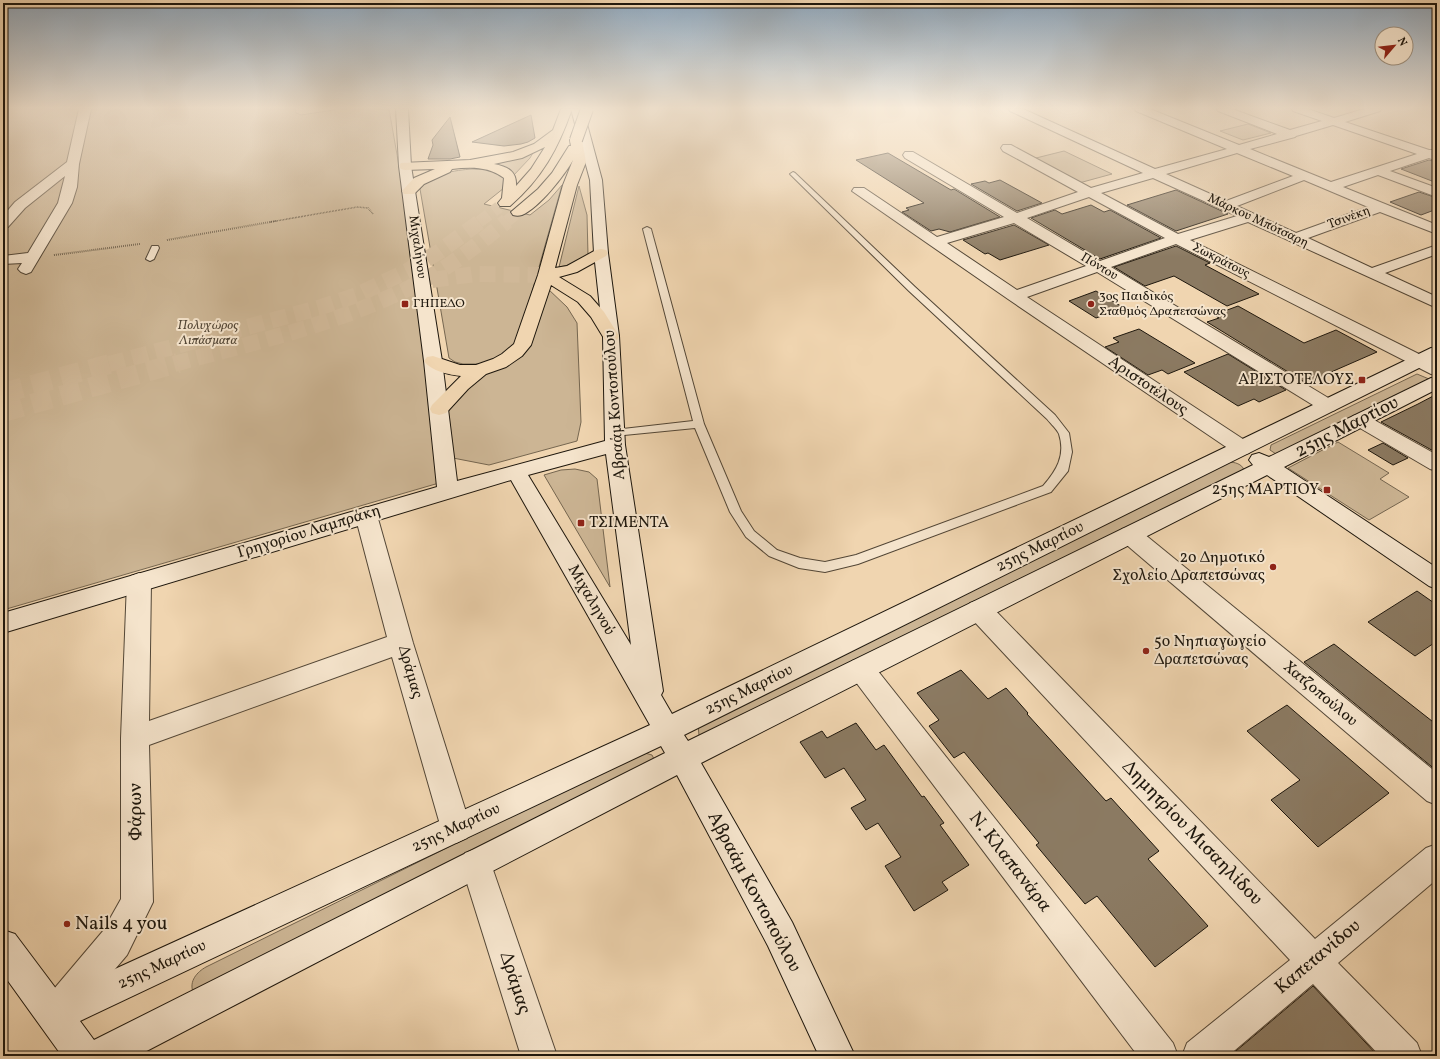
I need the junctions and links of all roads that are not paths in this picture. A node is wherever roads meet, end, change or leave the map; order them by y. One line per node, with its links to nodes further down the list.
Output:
1 (74, 158): 14 (street)
2 (405, 158): 15 (street, Μιχαλήνου)
3 (500, 158): 15 (main road)
4 (545, 158): 17 (main road)
5 (568, 158): 28 (main road)
6 (579, 158): 44 (main road)
7 (590, 158): 39 (street, Αβραάμ Κοντοπούλου)
8 (916, 158): 30 (street, Πόντου)
9 (1027, 158): 24 (street, Σωκράτους)
10 (1122, 158): 19 (street, Μάρκου Μπότσαρη)
11 (1209, 158): 19 (street)
12 (1263, 158): 20 (street)
13 (1419, 158): 16 (street)
14 (73, 164): 31 (street); 41 (street)
15 (406, 168): 17 (main road); 23 (street, Μιχαλήνου)
16 (1378, 171): 21 (street); 25 (street)
17 (436, 173): 23 (main road)
18 (793, 174): 57 (lane)
19 (1156, 174): 24 (street); 26 (street, Μάρκου Μπότσαρη)
20 (1304, 176): 21 (street); 26 (street)
21 (1330, 187): 27 (street)
22 (859, 191): 36 (street, Αριστοτέλους)
23 (409, 192): 50 (street, Μιχαλήνου)
24 (1090, 192): 30 (street); 35 (street, Σωκράτους)
25 (1437, 193)
26 (1225, 206): 29 (street, Μάρκου Μπότσαρη)
27 (1380, 207): 33 (street); 34 (street, Τσινέκη)
28 (518, 212)
29 (1249, 217): 34 (street, Μάρκου Μπότσαρη); 35 (street)
30 (1015, 218): 36 (street); 42 (street, Πόντου)
31 (3, 224)
32 (647, 229): 57 (lane)
33 (1437, 230)
34 (1295, 238): 43 (street, Μάρκου Μπότσαρη)
35 (1177, 239): 42 (street); 49 (street, Σωκράτους)
36 (935, 242): 45 (street, Αριστοτέλους)
37 (155, 248): 40 (lane)
38 (1437, 249): 43 (street)
39 (601, 253): 44 (main road); 47 (street, Αβραάμ Κοντοπούλου)
40 (150, 259)
41 (3, 260)
42 (1098, 266): 45 (street); 54 (street, Πόντου)
43 (1372, 273): 46 (street, Μάρκου Μπότσαρη)
44 (546, 274): 47 (main road); 51 (main road)
45 (1014, 296): 59 (street, Αριστοτέλους)
46 (1437, 303)
47 (610, 336): 58 (street, Αβραάμ Κοντοπούλου)
48 (1437, 352): 49 (street, 25ης Μαρτίου)
49 (1420, 360): 52 (street, Σωκράτους); 54 (street, 25ης Μαρτίου)
50 (433, 361): 51 (main road); 55 (street, Μιχαλήνου)
51 (481, 369): 55 (main road)
52 (1437, 370)
53 (1437, 382): 56 (street, 25ης Μαρτίου)
54 (1328, 406): 59 (street, 25ης Μαρτίου)
55 (439, 409): 63 (street)
56 (1360, 420): 60 (street); 61 (street, 25ης Μαρτίου)
57 (699, 424): 58 (lane)
58 (615, 439): 62 (street, Γρηγορίου Λαμπράκη); 72 (street, Αβραάμ Κοντοπούλου)
59 (1242, 448): 61 (street, Αριστοτέλους); 73 (street, 25ης Μαρτίου)
60 (1437, 464)
61 (1268, 466): 65 (street, 25ης Μαρτίου); 66 (street, Αριστοτέλους)
62 (516, 470): 63 (street, Γρηγορίου Λαμπράκη); 72 (street, Μιχαληνού)
63 (448, 490): 64 (street, Γρηγορίου Λαμπράκη)
64 (366, 515): 67 (street, Γρηγορίου Λαμπράκη); 70 (street, Δράμας)
65 (1130, 535): 68 (street, 25ης Μαρτίου); 76 (street, Χατζοπούλου)
66 (1437, 580)
67 (140, 582): 69 (street, Γρηγορίου Λαμπράκη); 74 (street, Φάρων)
68 (979, 610): 71 (street, 25ης Μαρτίου); 81 (street, Δημητρίου Μισαηλίδου)
69 (3, 623)
70 (401, 643): 74 (street); 77 (street, Δράμας)
71 (861, 669): 75 (street, 25ης Μαρτίου); 87 (street, Ν. Κλαπανάρα)
72 (651, 702): 73 (street, Μιχαληνού)
73 (668, 730): 75 (street, Αβραάμ Κοντοπούλου); 77 (street, 25ης Μαρτίου)
74 (135, 738): 82 (street, Φάρων)
75 (683, 758): 79 (street, 25ης Μαρτίου); 86 (street, Αβραάμ Κοντοπούλου)
76 (1437, 791)
77 (456, 828): 82 (street, 25ης Μαρτίου)
78 (1437, 859): 81 (street, Καπετανίδου)
79 (476, 864): 84 (street, 25ης Μαρτίου); 85 (street, Δράμας)
80 (3, 946): 82 (street)
81 (1314, 961): 88 (street, Καπετανίδου); 89 (street, Δημητρίου Μισαηλίδου)
82 (54, 1015): 83 (street)
83 (84, 1056)
84 (100, 1056)
85 (539, 1056)
86 (837, 1056)
87 (1160, 1056)
88 (1200, 1056)
89 (1404, 1056)

